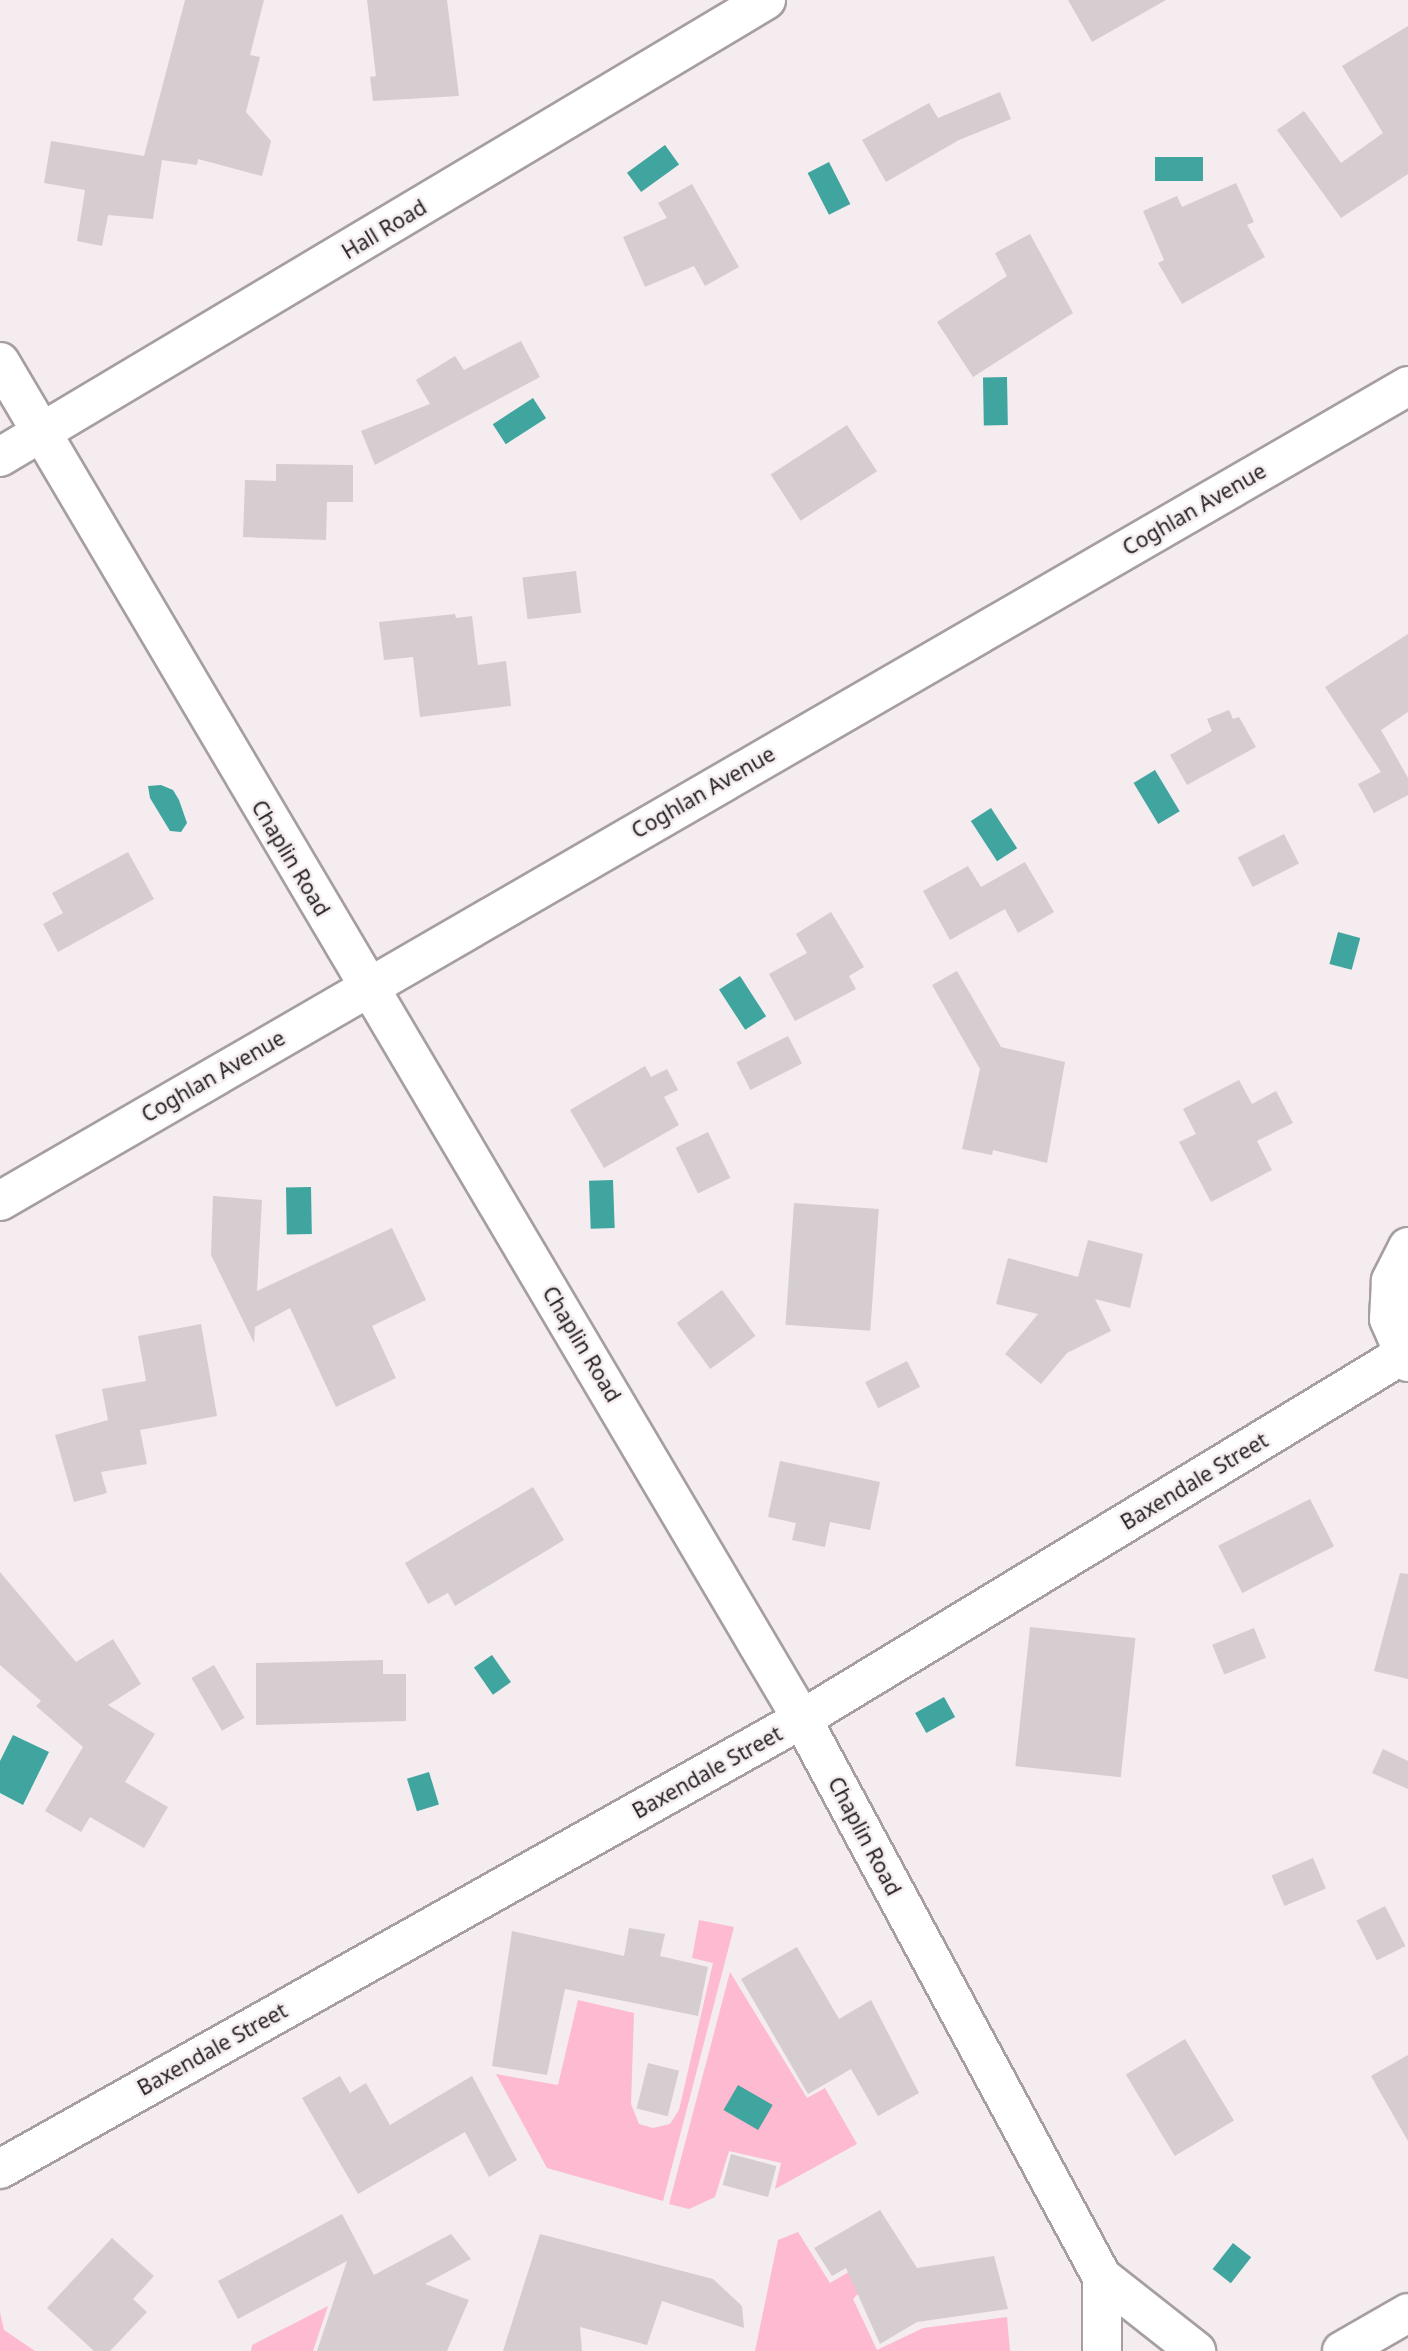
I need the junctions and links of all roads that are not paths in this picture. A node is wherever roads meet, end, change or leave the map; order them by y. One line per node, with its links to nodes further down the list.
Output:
1 (745, 3): 4 (street, Hall Road)
2 (0, 362): 4 (street, Chaplin Road)
3 (1408, 386): 6 (street, Coghlan Avenue)
4 (41, 435): 5 (street, Hall Road); 6 (street, Chaplin Road)
5 (0, 457)
6 (367, 986): 7 (street, Coghlan Avenue); 10 (street, Chaplin Road)
7 (0, 1201)
8 (1408, 1247): 9 (street, Baxendale Street)
9 (1405, 1358): 10 (street, Baxendale Street)
10 (802, 1719): 11 (street, Baxendale Street); 12 (street, Chaplin Road)
11 (0, 2169)
12 (1102, 2277): 14 (street, Chaplin Road); 15 (street)
13 (1408, 2313): 16 (street)
14 (1102, 2351)
15 (1196, 2351)
16 (1342, 2351)

